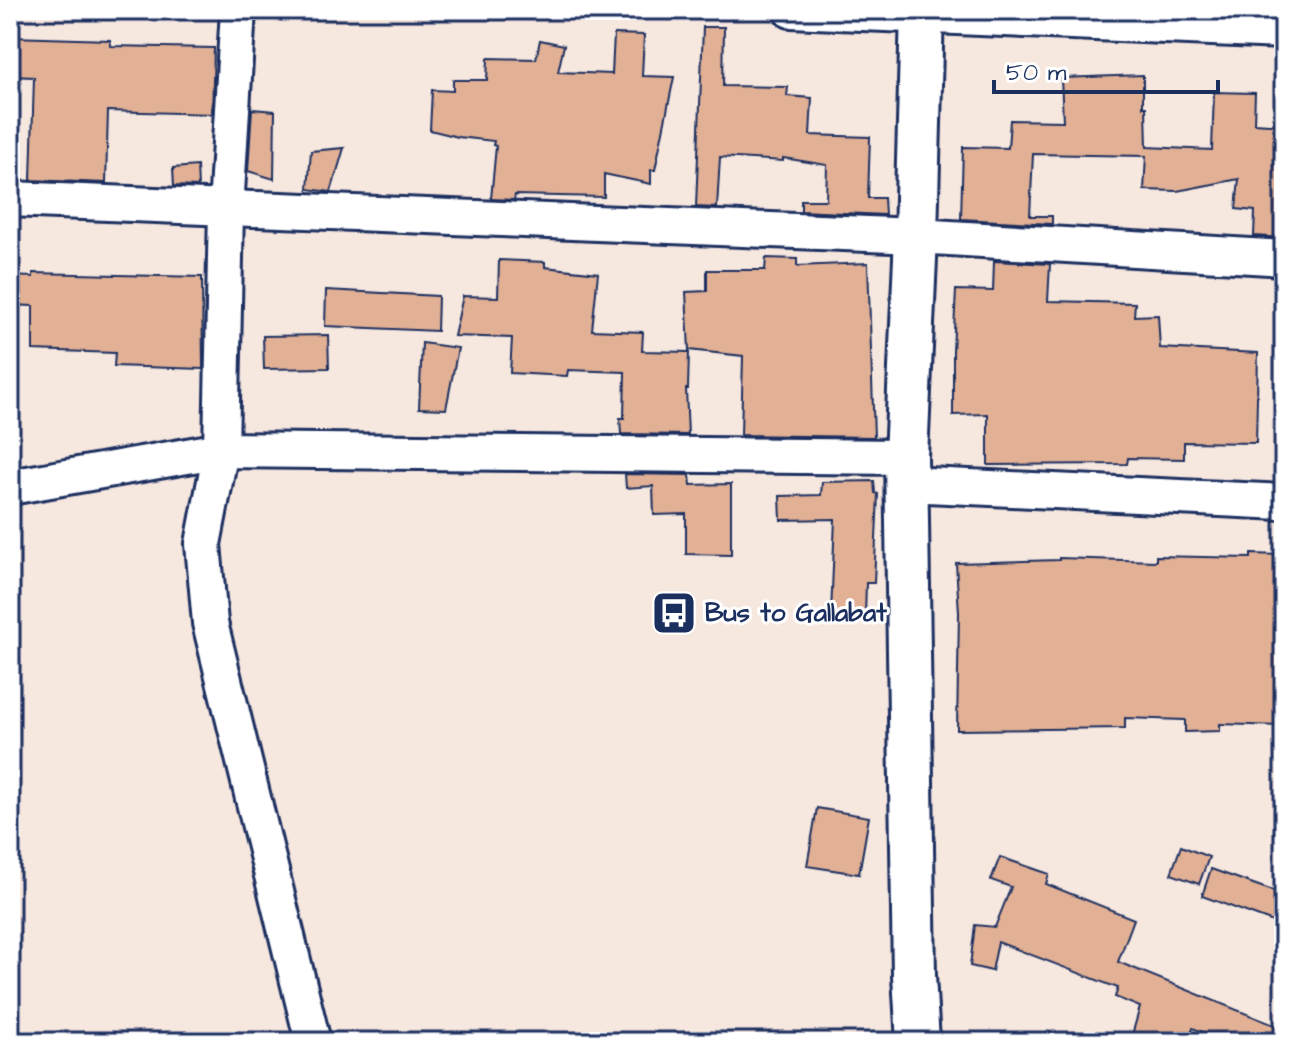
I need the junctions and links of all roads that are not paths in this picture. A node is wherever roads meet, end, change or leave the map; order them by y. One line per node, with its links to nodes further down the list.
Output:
1 (238, 10): 6 (street)
2 (791, 10): 3 (street)
3 (922, 13): 4 (street); 7 (street)
4 (1284, 31)
5 (10, 199): 6 (street)
6 (226, 209): 7 (street); 9 (street)
7 (916, 236): 8 (street); 10 (street)
8 (1284, 258)
9 (221, 450): 10 (street); 11 (street); 13 (street)
10 (906, 470): 12 (street); 14 (street)
11 (10, 487)
12 (1284, 502)
13 (313, 1042)
14 (918, 1042)

